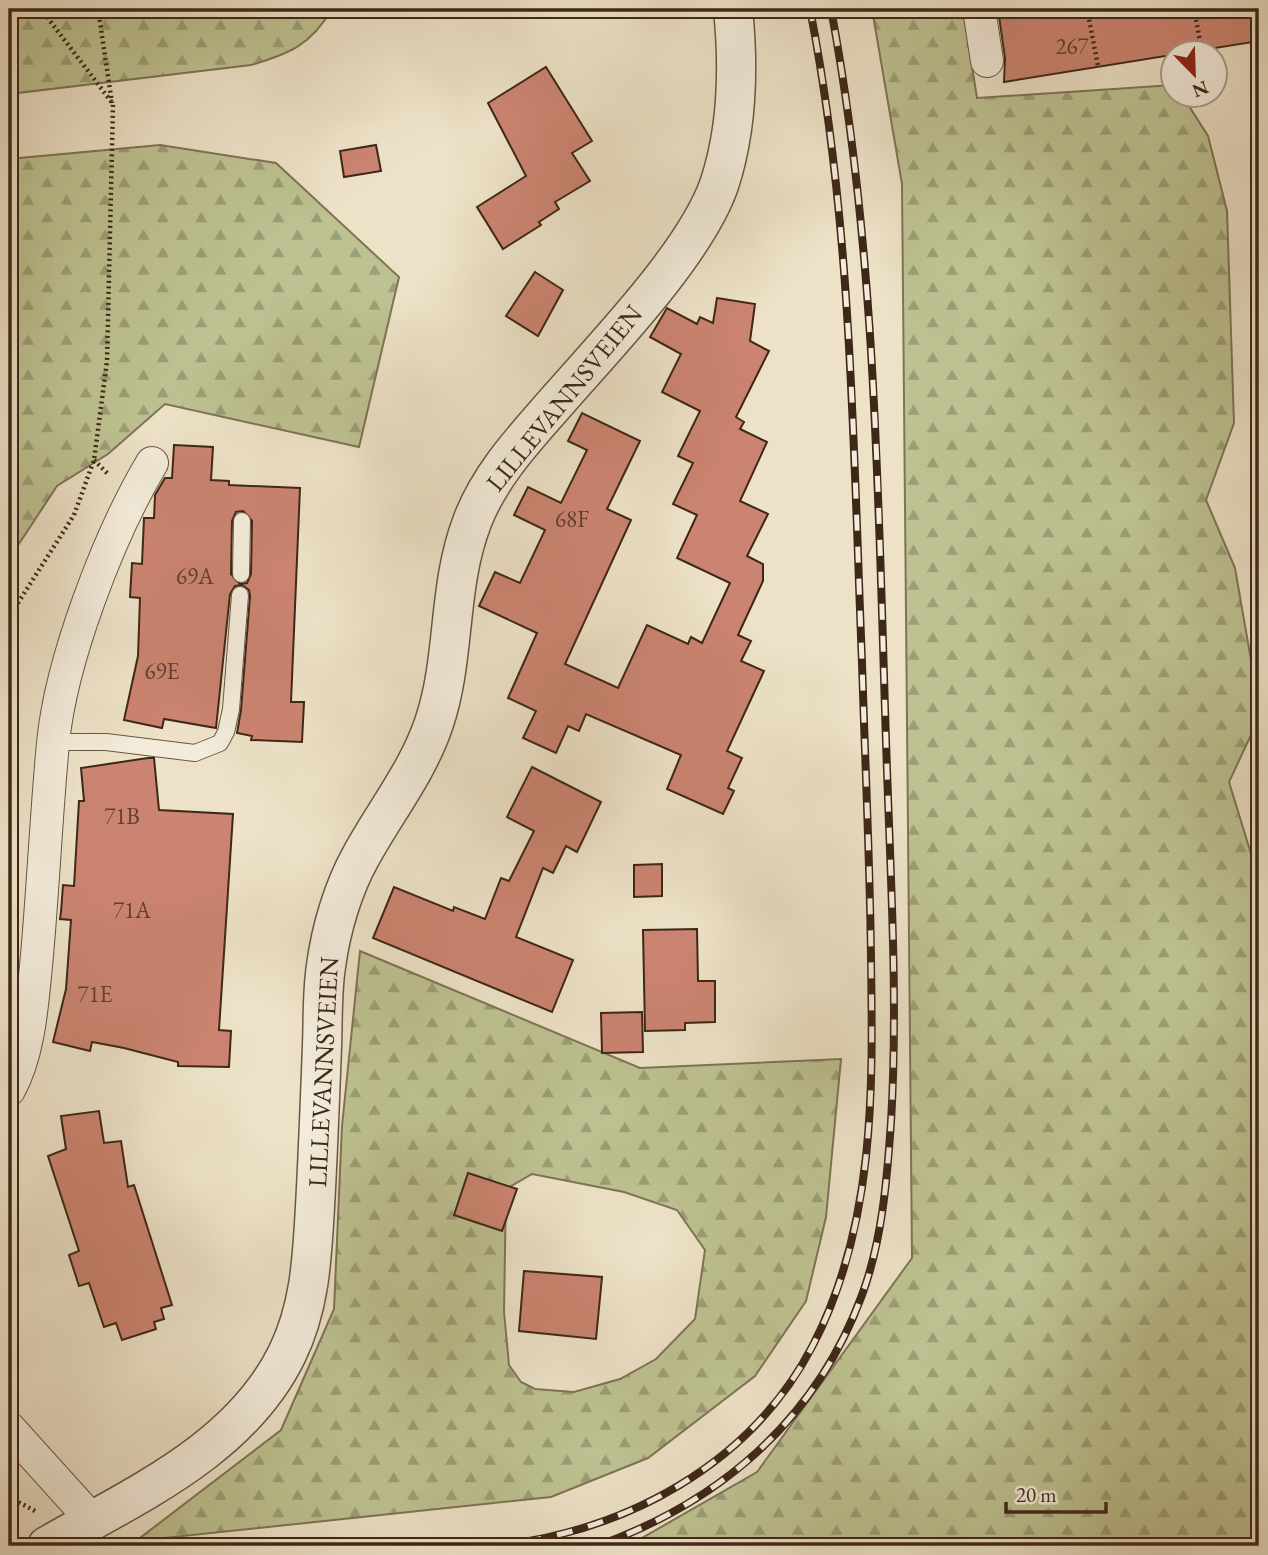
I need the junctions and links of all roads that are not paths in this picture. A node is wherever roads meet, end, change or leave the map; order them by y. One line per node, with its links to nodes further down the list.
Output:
1 (733, 9): 11 (street, LILLEVANNSVEIEN)
2 (979, 9): 3 (street)
3 (987, 61)
4 (152, 463): 8 (street)
5 (242, 521): 6 (lane)
6 (241, 574)
7 (240, 595): 8 (lane)
8 (53, 742): 9 (street)
9 (9, 1090)
10 (9, 1428): 11 (street)
11 (92, 1520): 12 (street, LILLEVANNSVEIEN)
12 (42, 1529)

